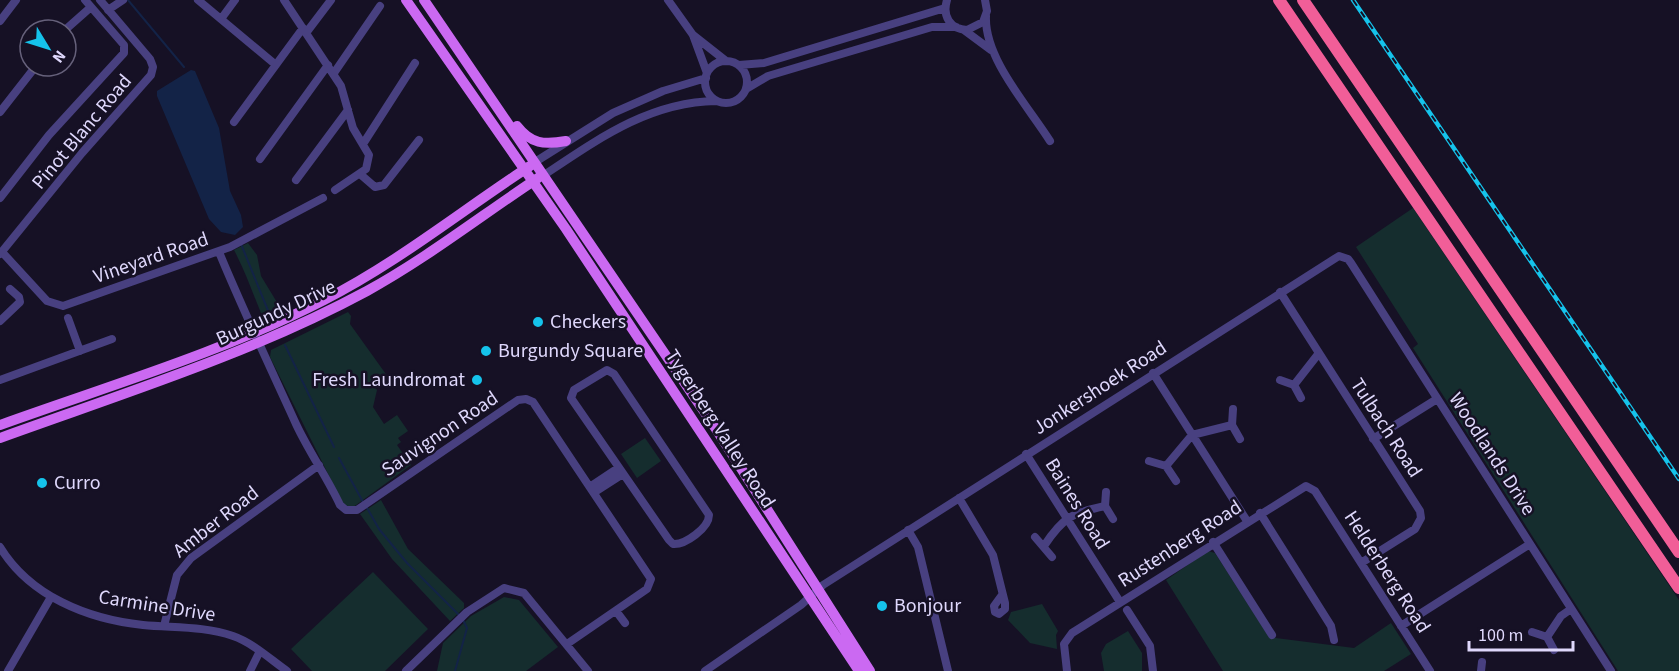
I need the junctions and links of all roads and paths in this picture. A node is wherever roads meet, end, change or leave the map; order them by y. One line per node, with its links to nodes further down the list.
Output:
1 (16, 0): 21 (street)
2 (100, 0): 17 (street, Pinot Blanc Road)
3 (198, 0): 20 (street)
4 (235, 0): 20 (street)
5 (284, 0): 23 (street)
6 (331, 0): 23 (street)
7 (406, 0): 46 (main road, Tygerberg Valley Road)
8 (424, 0): 34 (main road, Tygerberg Valley Road)
9 (668, 0): 24 (street)
10 (985, 0): 18 (street)
11 (1279, 0): 105 (highway)
12 (1303, 0): 101 (highway)
13 (121, 1): 17 (street)
14 (88, 4): 19 (street); 52 (street)
15 (946, 4): 22 (street); 30 (street)
16 (380, 6): 31 (street)
17 (108, 10): 55 (street, Pinot Blanc Road)
18 (986, 16): 22 (street); 25 (street)
19 (75, 18)
20 (221, 19): 28 (street)
21 (0, 21)
22 (960, 28): 25 (street); 35 (street)
23 (304, 30): 28 (street); 29 (street)
24 (693, 35): 26 (street); 32 (street)
25 (991, 50): 42 (street)
26 (726, 61): 30 (street); 32 (street)
27 (415, 63): 43 (street)
28 (276, 65): 39 (street)
29 (328, 65): 31 (street); 44 (street)
30 (739, 65): 35 (street)
31 (333, 73): 37 (street)
32 (706, 76): 36 (street); 41 (street)
33 (27, 78): 38 (street)
34 (483, 87): 41 (main road); 45 (main road, Tygerberg Valley Road)
35 (746, 89): 36 (street)
36 (716, 101): 48 (street)
37 (348, 110): 43 (street); 49 (street)
38 (0, 112)
39 (234, 122)
40 (419, 140): 47 (street)
41 (566, 141): 45 (street)
42 (1050, 141)
43 (363, 144): 47 (street)
44 (260, 159)
45 (535, 162): 46 (main road, Burgundy Drive); 48 (main road, Tygerberg Valley Road)
46 (524, 170): 50 (main road, Tygerberg Valley Road); 61 (main road, Burgundy Drive)
47 (360, 174): 51 (street)
48 (544, 175): 50 (main road, Burgundy Drive); 104 (main road, Tygerberg Valley Road)
49 (296, 180)
50 (533, 182): 61 (main road, Burgundy Drive); 108 (main road, Tygerberg Valley Road)
51 (335, 190)
52 (0, 198)
53 (323, 198): 54 (street, Vineyard Road)
54 (219, 252): 55 (street, Vineyard Road); 61 (street, Sauvignon Road)
55 (1, 253)
56 (1343, 257): 58 (street, Jonkershoek Road); 71 (street, Woodlands Drive)
57 (10, 289): 60 (street)
58 (1280, 292): 64 (street, Tulbach Road); 65 (street, Jonkershoek Road)
59 (68, 318): 63 (street)
60 (0, 321)
61 (256, 338): 69 (main road, Burgundy Drive); 72 (main road, Burgundy Drive); 82 (street, Sauvignon Road)
62 (112, 339): 63 (street)
63 (80, 351): 66 (street)
64 (1319, 354): 68 (street); 79 (street, Tulbach Road)
65 (1153, 373): 76 (street); 80 (street, Jonkershoek Road)
66 (0, 380)
67 (1280, 380): 68 (street)
68 (1294, 385): 70 (street)
69 (97, 390): 72 (street); 74 (main road, Burgundy Drive)
70 (1301, 398)
71 (1437, 399): 79 (street); 98 (street, Woodlands Drive)
72 (102, 402): 77 (main road, Burgundy Drive)
73 (1233, 409): 75 (street)
74 (0, 425)
75 (1232, 425): 76 (street); 78 (street)
76 (1192, 435): 83 (street); 94 (street)
77 (0, 438)
78 (1240, 439)
79 (1373, 439): 103 (street, Tulbach Road)
80 (1026, 454): 89 (street, Jonkershoek Road); 92 (street, Baines Road)
81 (1149, 461): 83 (street)
82 (319, 465): 86 (street, Sauvignon Road); 114 (street, Amber Road)
83 (1166, 466): 85 (street)
84 (621, 471): 84 (street); 86 (street)
85 (1176, 481)
86 (593, 489): 112 (street, Sauvignon Road)
87 (1315, 491): 91 (street, Rustenberg Road); 103 (street, Helderberg Road)
88 (1106, 492): 90 (street)
89 (959, 498): 95 (street, Jonkershoek Road); 106 (street)
90 (1105, 506): 92 (street); 93 (street)
91 (1260, 513): 94 (street, Rustenberg Road); 119 (street)
92 (1066, 518): 99 (street); 109 (street, Baines Road)
93 (1113, 519)
94 (1247, 521): 97 (street, Rustenberg Road)
95 (908, 530): 104 (street, Jonkershoek Road); 132 (street)
96 (1035, 537): 99 (street)
97 (1214, 542): 109 (street, Rustenberg Road); 117 (street)
98 (1530, 544): 110 (street, Woodlands Drive); 115 (street)
99 (1044, 546): 102 (street)
100 (0, 547): 107 (street, Carmine Drive)
101 (1679, 552)
102 (1052, 557)
103 (1361, 563): 115 (street, Helderberg Road)
104 (819, 588): 108 (street); 131 (main road, Tygerberg Valley Road)
105 (1679, 588)
106 (1002, 595)
107 (51, 597): 114 (street, Carmine Drive); 124 (street)
108 (810, 598): 129 (street); 130 (main road, Tygerberg Valley Road)
109 (1120, 602): 133 (street, Rustenberg Road)
110 (1571, 609): 118 (street); 135 (street, Woodlands Drive)
111 (1127, 610): 134 (street)
112 (616, 611): 113 (street); 120 (street, Sauvignon Road)
113 (625, 623)
114 (164, 626): 122 (street, Carmine Drive)
115 (1401, 626): 123 (street, Helderberg Road)
116 (1532, 632): 118 (street)
117 (1272, 635)
118 (1547, 637): 121 (street)
119 (1334, 640)
120 (567, 644): 127 (street); 128 (street)
121 (1554, 650)
122 (260, 651): 125 (street); 126 (street, Carmine Drive)
123 (1429, 670)
124 (8, 671)
125 (250, 671)
126 (287, 671)
127 (406, 671)
128 (588, 671)
129 (705, 671)
130 (859, 671)
131 (870, 671)
132 (948, 671)
133 (1067, 671)
134 (1153, 671)
135 (1611, 671)

